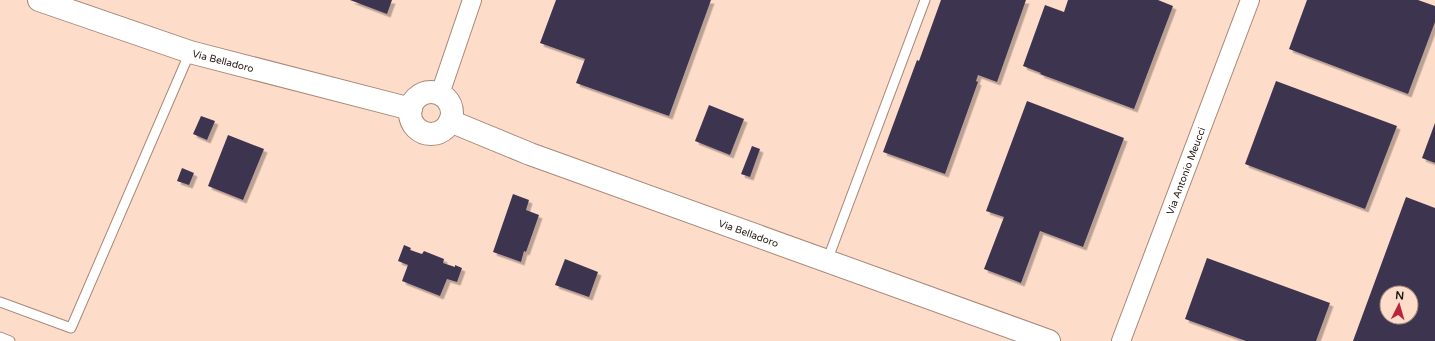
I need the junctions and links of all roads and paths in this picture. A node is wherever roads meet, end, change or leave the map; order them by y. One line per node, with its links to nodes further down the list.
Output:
1 (39, 0): 5 (main road, Via Belladoro)
2 (472, 0): 7 (street)
3 (926, 0): 10 (lane)
4 (1250, 0): 15 (street, Via Antonio Meucci)
5 (62, 4): 6 (main road, Via Belladoro)
6 (190, 52): 8 (main road, Via Belladoro); 11 (lane)
7 (440, 94): 8 (main road); 9 (main road)
8 (411, 109): 9 (main road)
9 (450, 121): 10 (main road, Via Belladoro)
10 (826, 261): 14 (main road, Via Belladoro)
11 (0, 302)
12 (0, 337): 13 (lane)
13 (10, 341)
14 (1049, 341)
15 (1120, 341)

